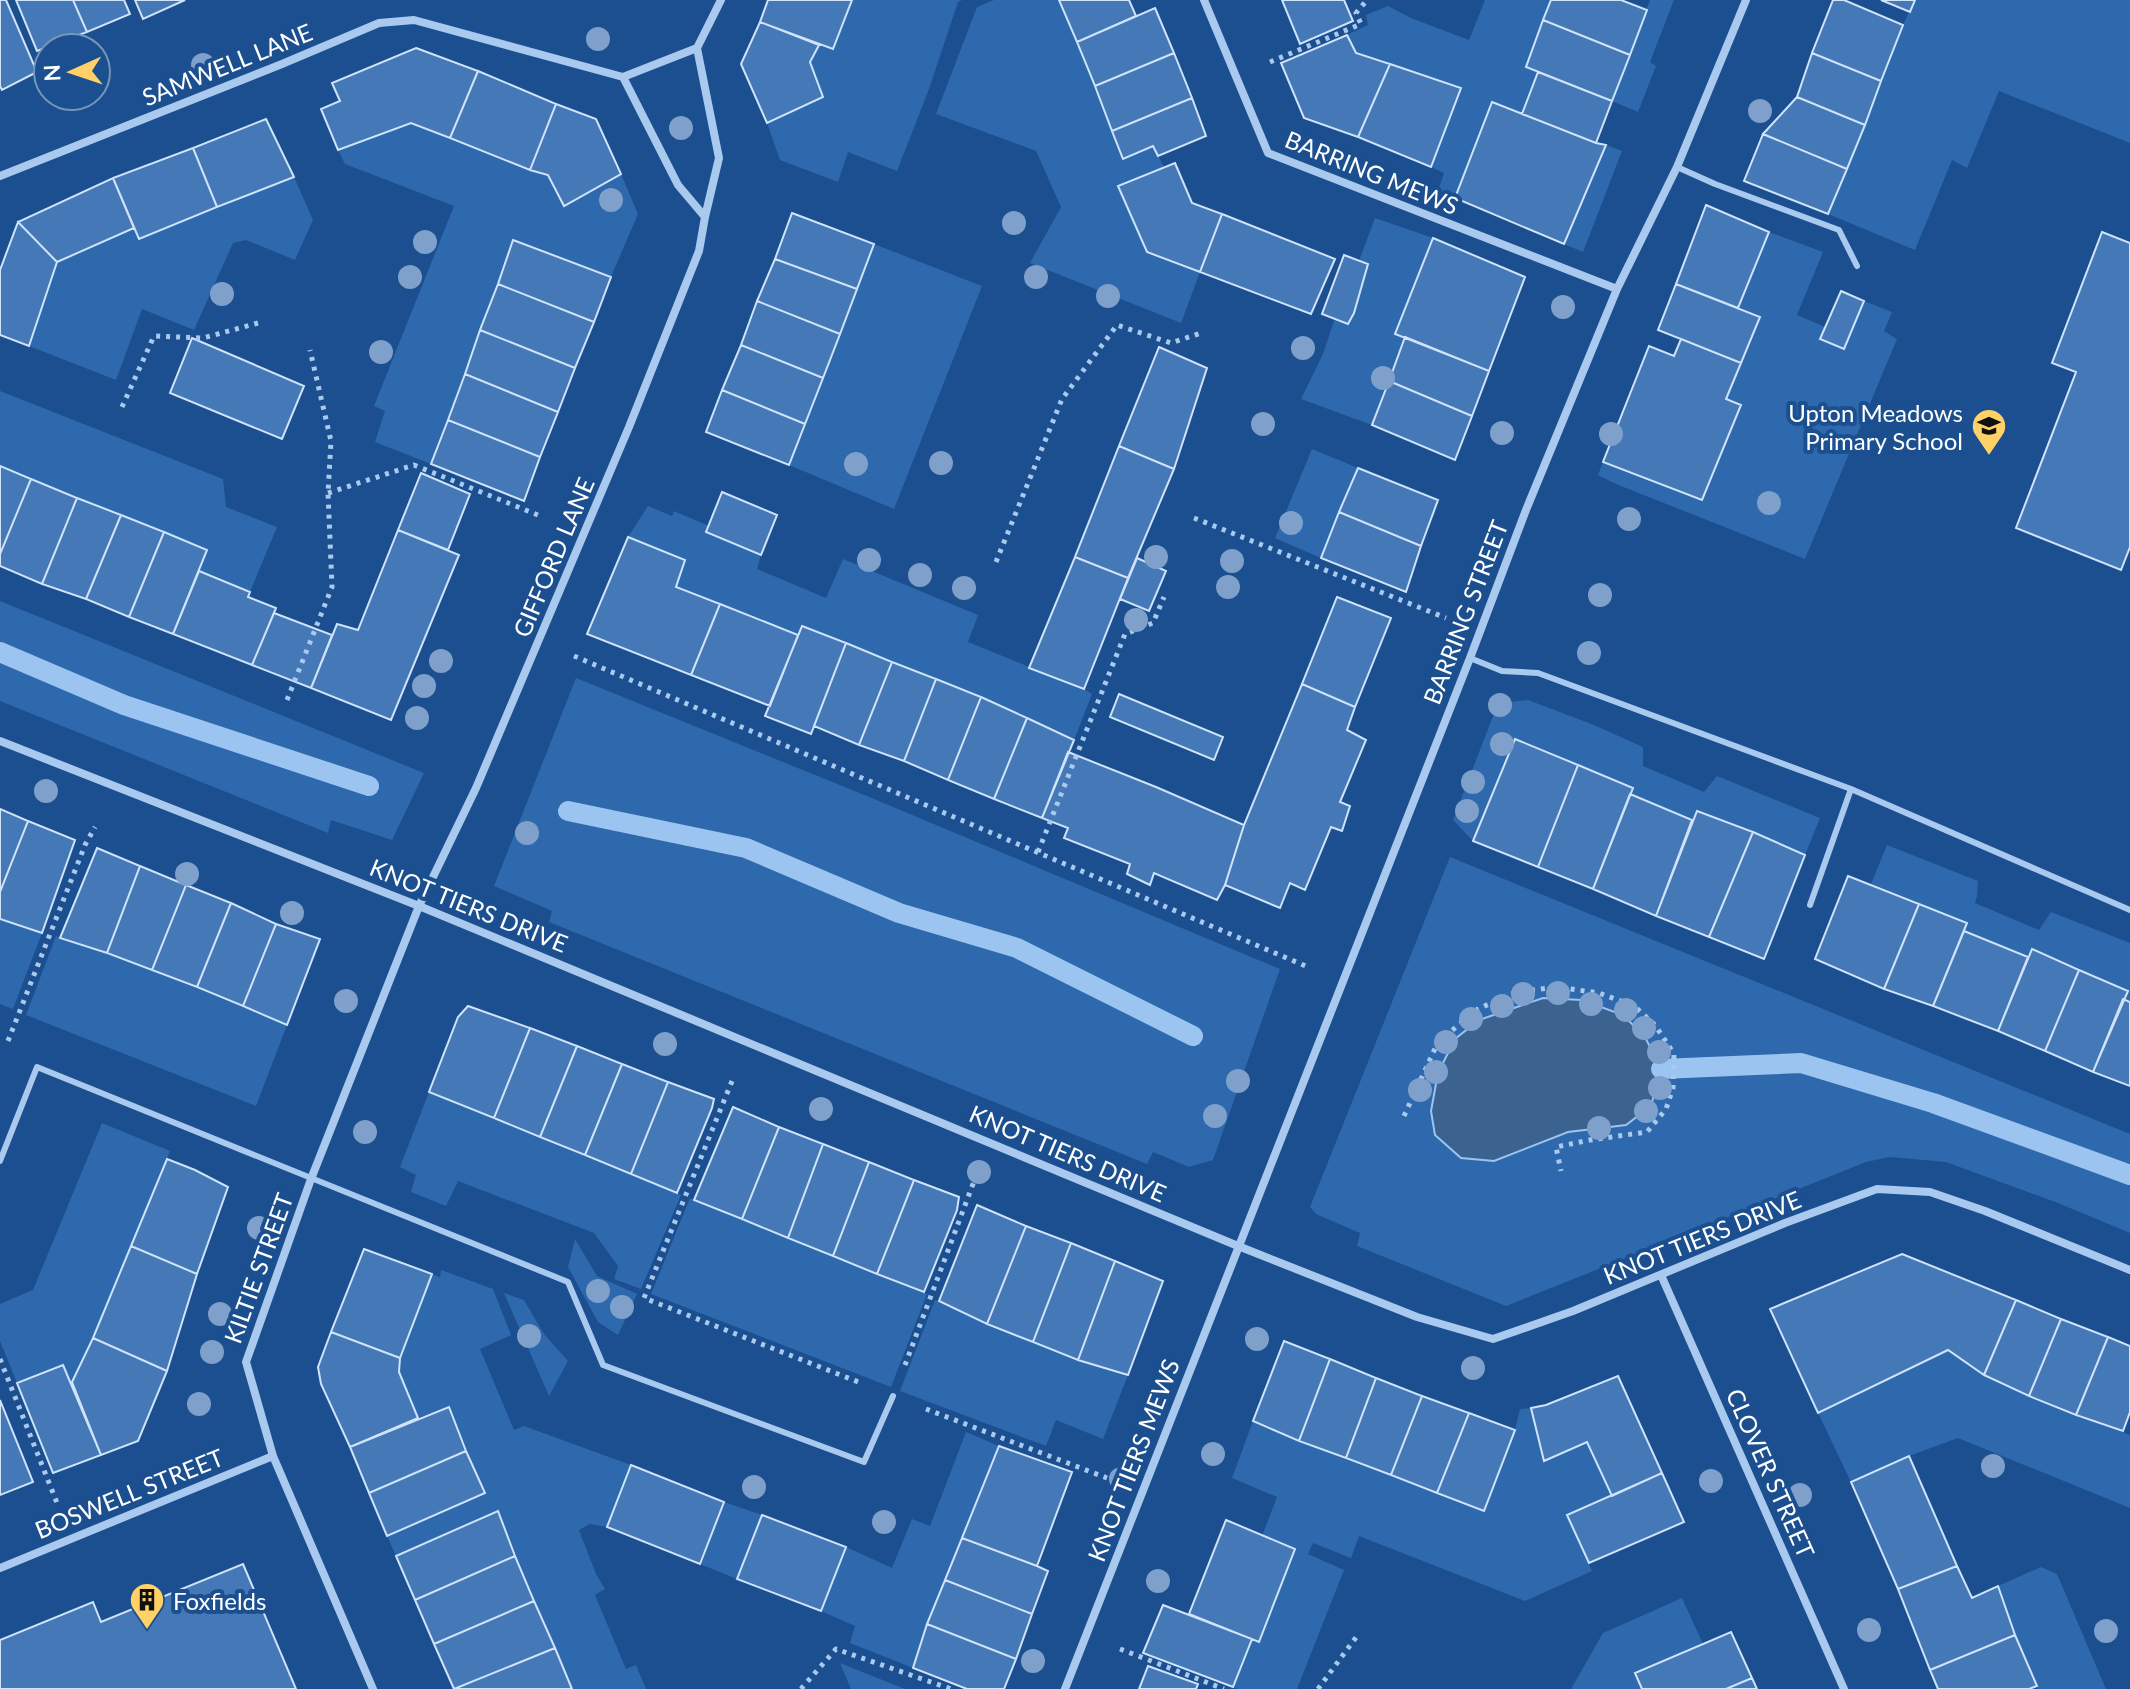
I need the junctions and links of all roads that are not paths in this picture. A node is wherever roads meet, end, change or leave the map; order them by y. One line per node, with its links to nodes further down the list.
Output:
1 (721, 0): 4 (street)
2 (1204, 0): 10 (street, BARRING MEWS)
3 (1746, 0): 6 (street, BARRING STREET)
4 (697, 48): 5 (street); 8 (street, GIFFORD LANE)
5 (623, 77): 7 (street, SAMWELL LANE); 8 (street)
6 (1677, 167): 9 (lane); 10 (street, BARRING STREET)
7 (0, 176)
8 (705, 217): 15 (street, GIFFORD LANE)
9 (1857, 266)
10 (1617, 289): 11 (street, BARRING STREET)
11 (1470, 658): 13 (lane); 19 (street, BARRING STREET)
12 (0, 741): 15 (street, KNOT TIERS DRIVE)
13 (1851, 789): 14 (lane); 16 (lane)
14 (1810, 905)
15 (419, 906): 18 (street, KILTIE STREET); 19 (street, KNOT TIERS DRIVE)
16 (2130, 910)
17 (0, 1161): 18 (lane)
18 (311, 1179): 22 (lane); 23 (street, KILTIE STREET)
19 (1238, 1246): 21 (street, KNOT TIERS DRIVE); 26 (street, KNOT TIERS MEWS)
20 (2130, 1270): 21 (street, KNOT TIERS DRIVE)
21 (1661, 1275): 27 (street, CLOVER STREET)
22 (893, 1396)
23 (273, 1456): 24 (street, BOSWELL STREET); 25 (street, KILTIE STREET)
24 (0, 1568)
25 (373, 1689)
26 (1065, 1689)
27 (1844, 1689)

